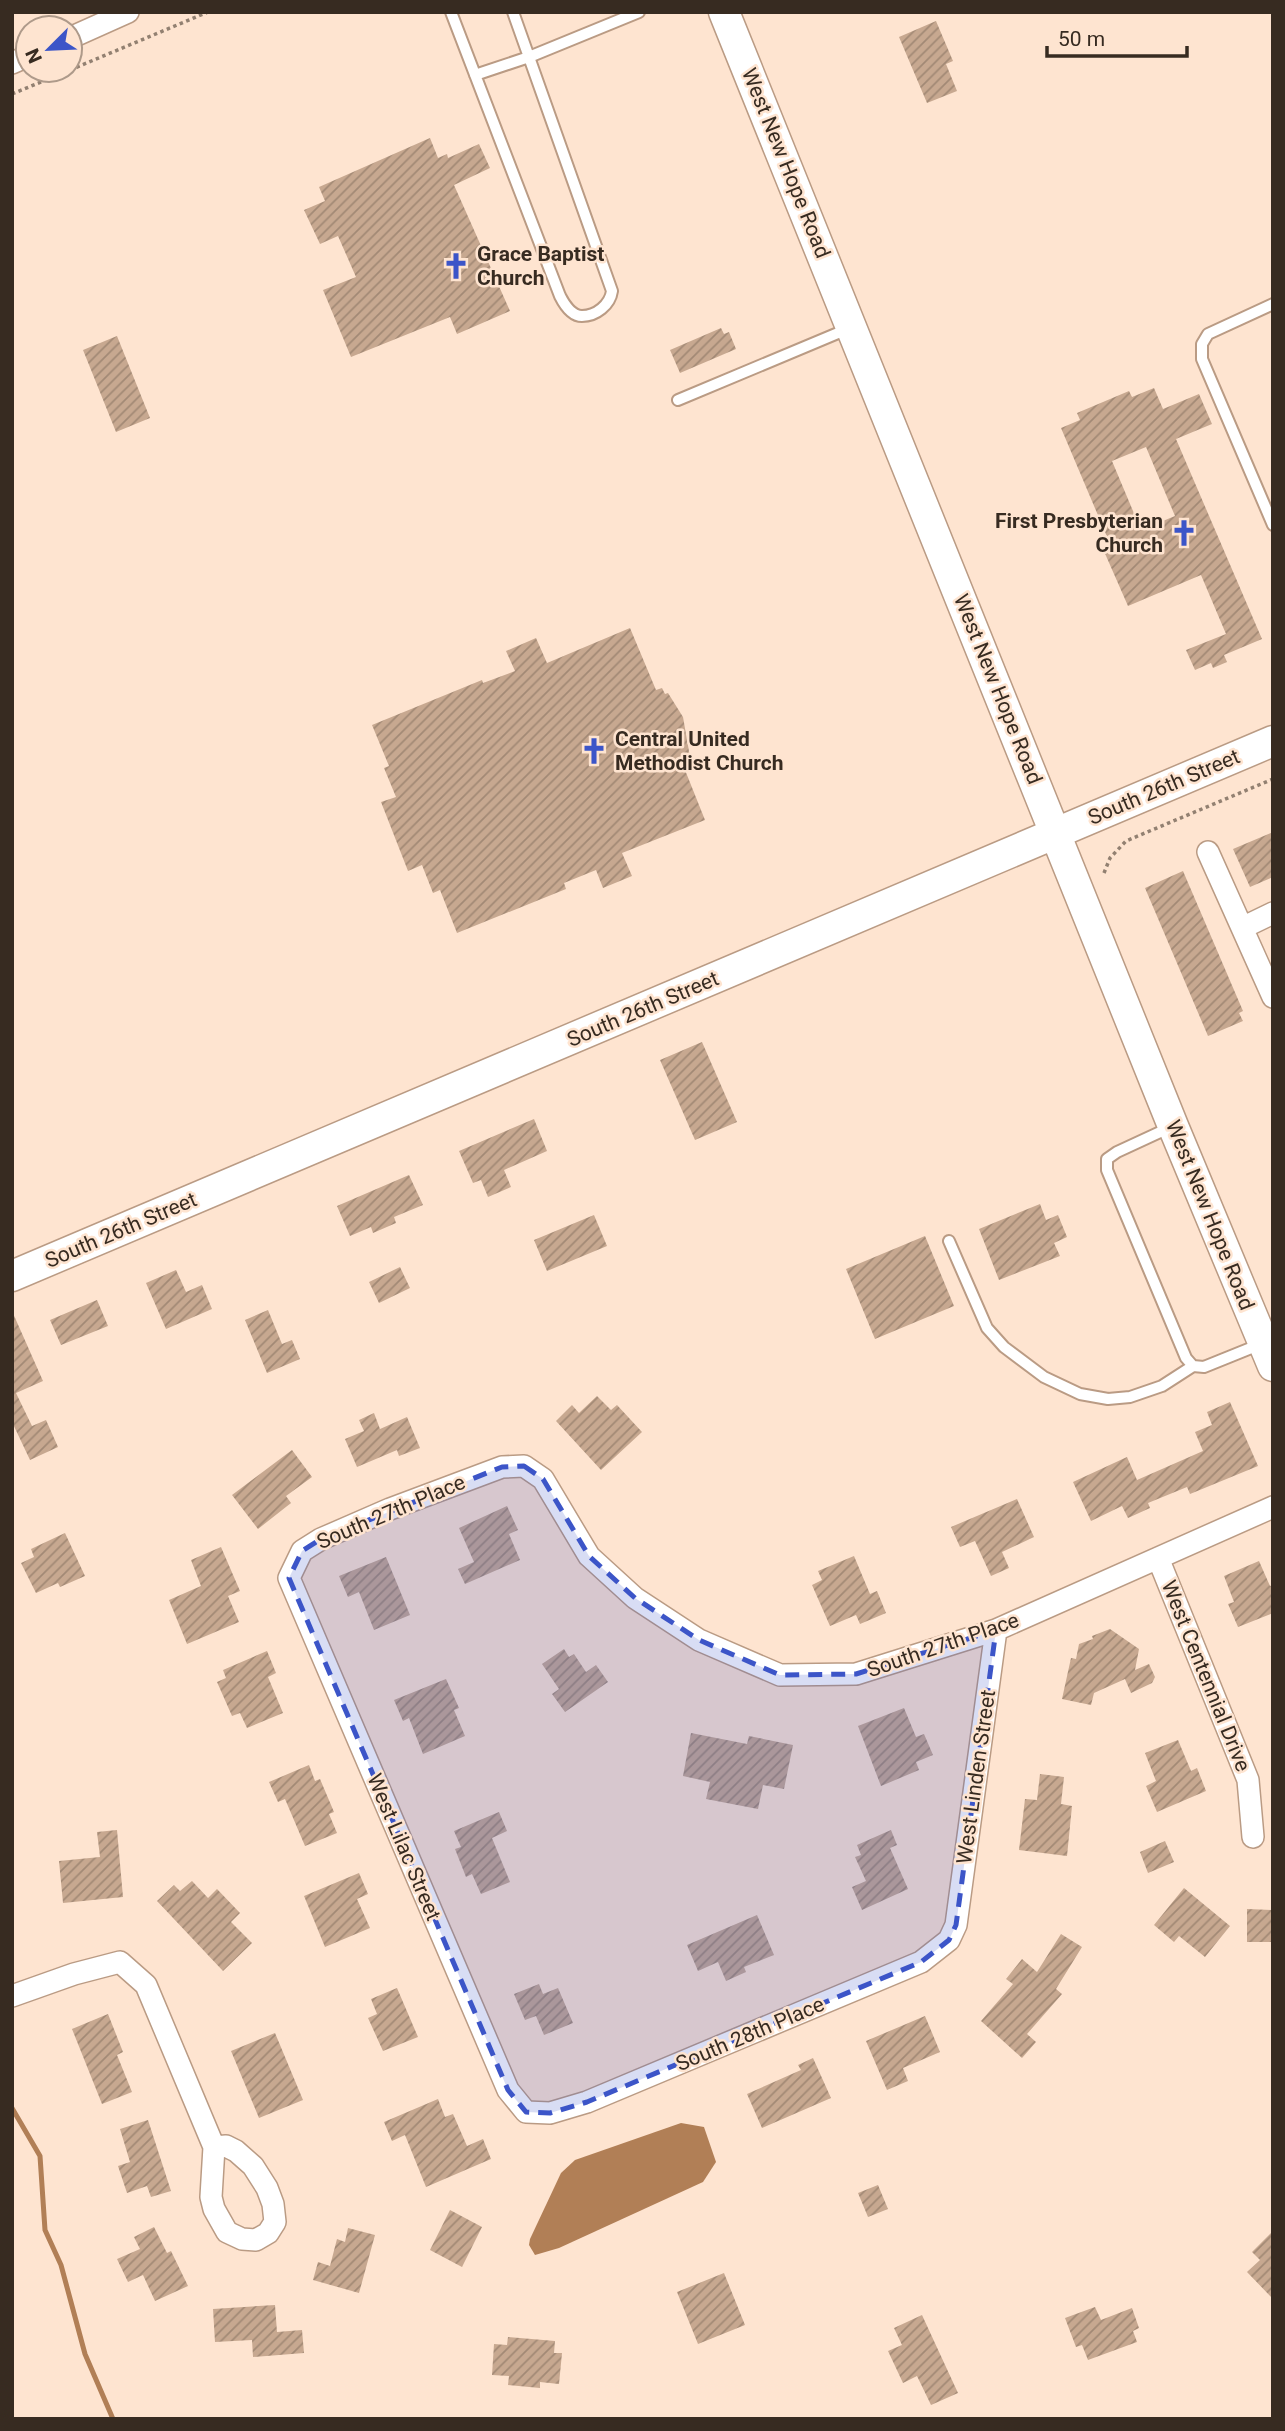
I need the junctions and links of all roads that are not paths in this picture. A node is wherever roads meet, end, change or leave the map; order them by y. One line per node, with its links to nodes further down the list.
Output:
1 (128, 12): 6 (street)
2 (451, 12): 8 (lane)
3 (513, 12): 7 (lane)
4 (639, 12): 7 (lane)
5 (724, 12): 10 (main road, West New Hope Road)
6 (84, 32)
7 (529, 57): 8 (lane); 8 (lane)
8 (475, 75)
9 (1273, 304): 12 (lane)
10 (852, 327): 11 (lane); 14 (main road, West New Hope Road)
11 (678, 400)
12 (1273, 525)
13 (1273, 741): 14 (main road, South 26th Street)
14 (1056, 834): 19 (main road, West New Hope Road); 21 (main road, South 26th Street)
15 (1208, 852): 17 (street)
16 (1273, 913): 17 (street)
17 (1242, 928): 18 (street)
18 (1273, 997)
19 (1173, 1126): 22 (main road, West New Hope Road); 23 (lane)
20 (949, 1241): 23 (lane)
21 (12, 1276)
22 (1268, 1355): 23 (lane)
23 (1193, 1366)
24 (1273, 1507): 25 (street, South 27th Place)
25 (1158, 1558): 27 (street, South 27th Place); 28 (street, West Centennial Drive)
26 (289, 1578): 27 (street, South 27th Place); 31 (street, West Lilac Street)
27 (996, 1630): 29 (street, West Linden Street)
28 (1253, 1837)
29 (956, 1924): 31 (street, South 28th Place)
30 (12, 1996): 32 (street)
31 (526, 2112)
32 (214, 2147)

